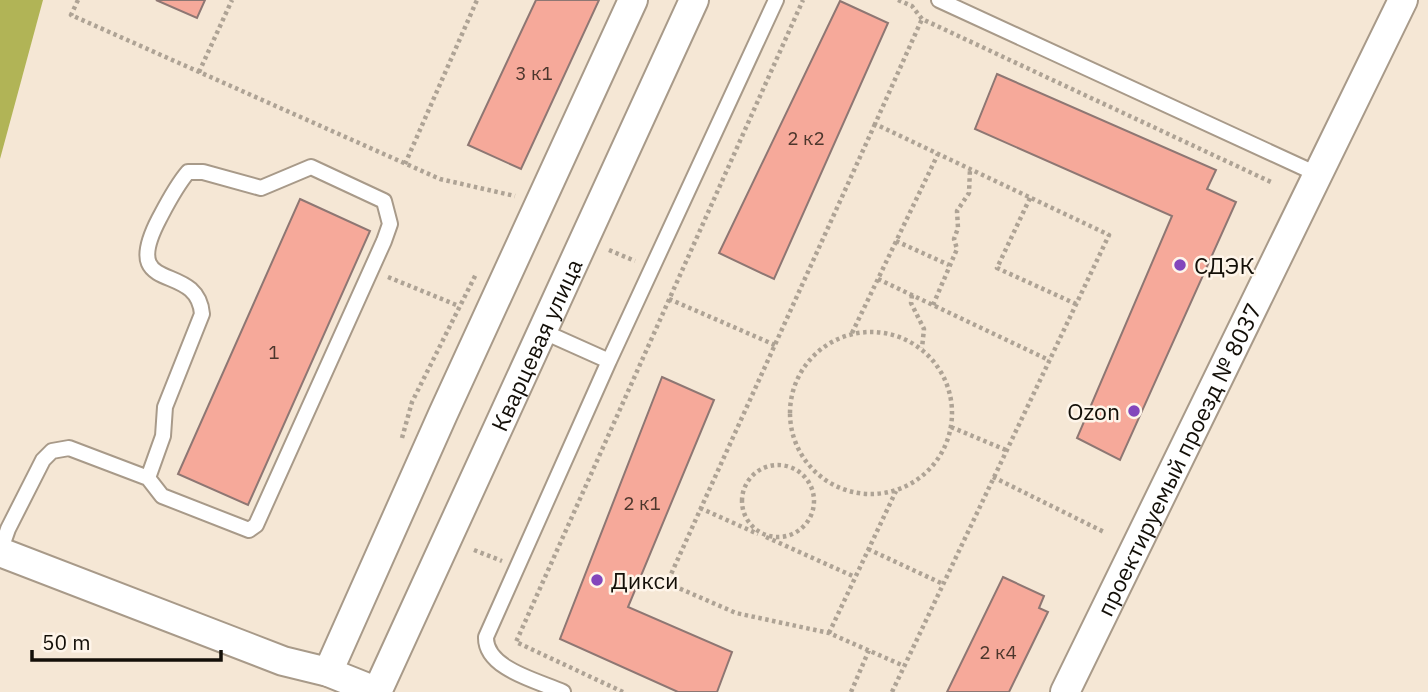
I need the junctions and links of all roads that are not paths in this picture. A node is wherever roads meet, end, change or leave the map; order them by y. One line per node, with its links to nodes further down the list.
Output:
1 (633, 0): 11 (street)
2 (694, 0): 7 (street, Кварцевая улица)
3 (776, 0): 8 (lane)
4 (939, 0): 6 (lane)
5 (1403, 0): 6 (street, проектируемый проезд № 8037)
6 (1317, 174): 14 (street, проектируемый проезд № 8037)
7 (542, 331): 8 (lane); 12 (street, Кварцевая улица)
8 (609, 361): 13 (lane)
9 (148, 478): 9 (lane); 10 (lane)
10 (0, 552): 11 (street)
11 (328, 672): 12 (street)
12 (377, 692)
13 (563, 692)
14 (1065, 692)

